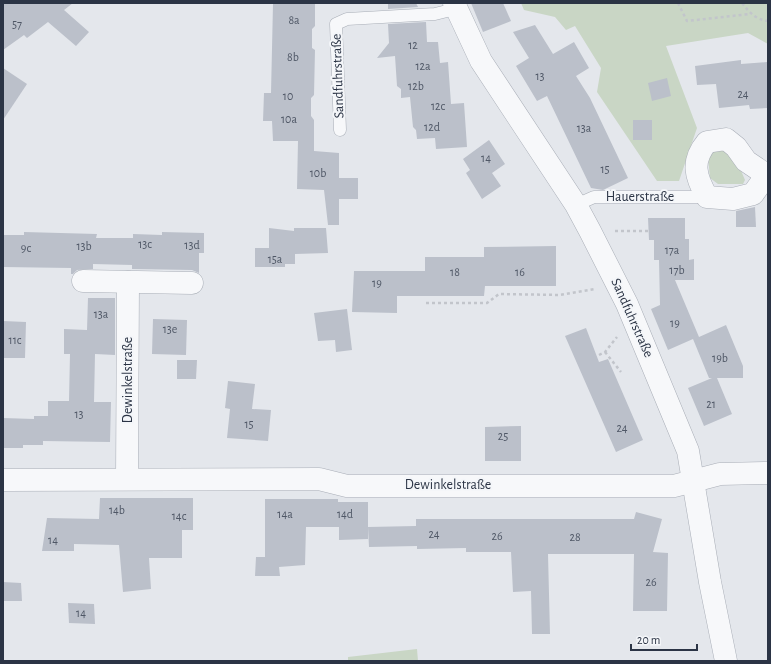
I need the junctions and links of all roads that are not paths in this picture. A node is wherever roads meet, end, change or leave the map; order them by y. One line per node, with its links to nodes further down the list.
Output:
1 (454, 6): 2 (lane, Sandfuhrstraße); 5 (street, Sandfuhrstraße)
2 (340, 130)
3 (767, 176): 4 (street, Hauerstraße); 4 (street, Hauerstraße)
4 (707, 197): 5 (lane, Hauerstraße)
5 (576, 205): 12 (street, Sandfuhrstraße)
6 (83, 281): 7 (street)
7 (128, 282): 8 (street); 10 (street, Dewinkelstraße)
8 (192, 283)
9 (768, 473): 12 (street, Dewinkelstraße)
10 (127, 479): 11 (street, Dewinkelstraße); 12 (street, Dewinkelstraße)
11 (3, 480)
12 (693, 481): 13 (street, Sandfuhrstraße)
13 (726, 661)

